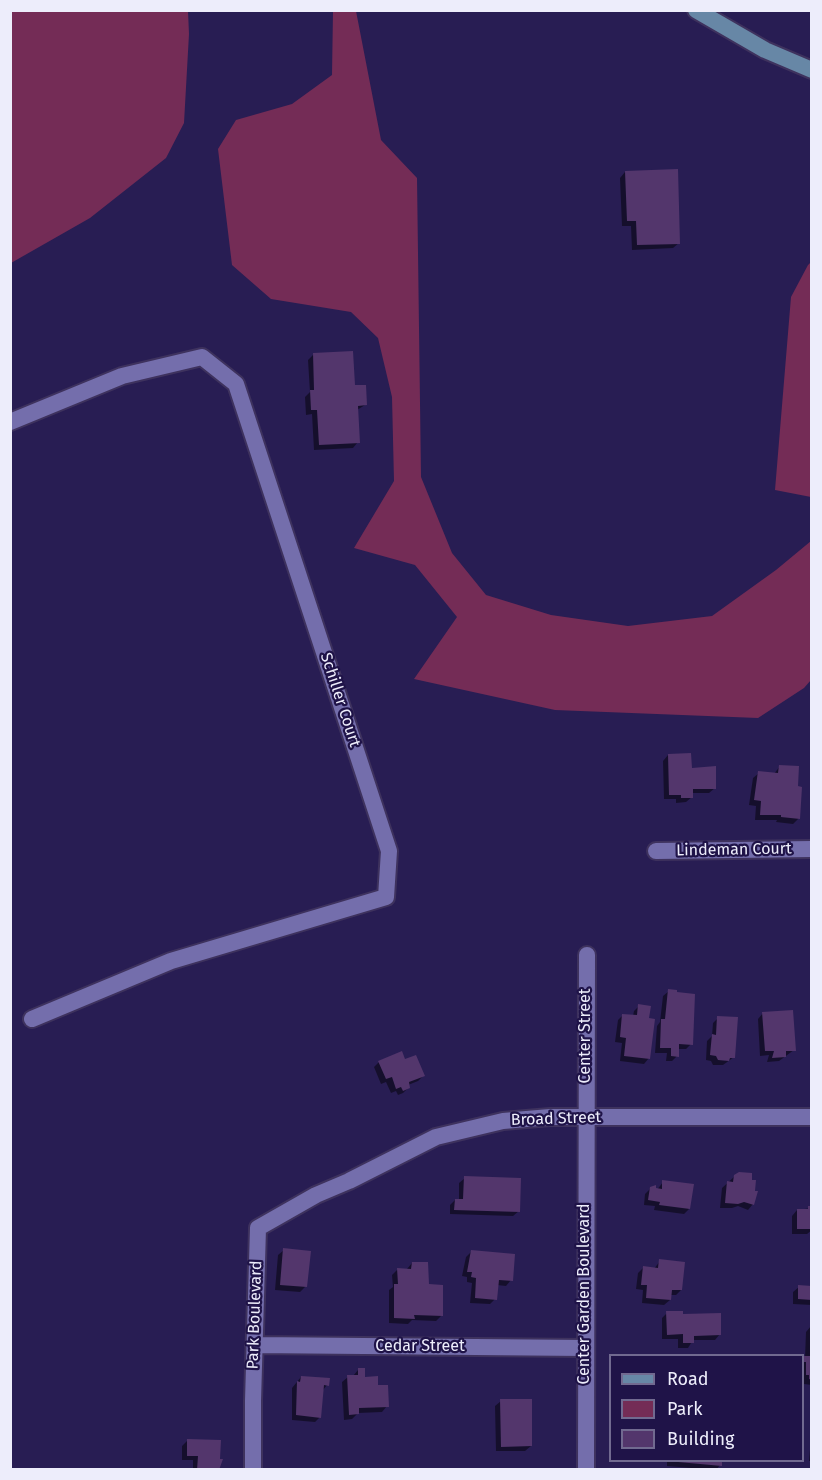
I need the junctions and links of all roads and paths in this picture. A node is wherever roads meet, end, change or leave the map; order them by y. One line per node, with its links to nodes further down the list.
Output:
1 (696, 10): 2 (main road)
2 (812, 70)
3 (10, 422): 7 (street, Schiller Court)
4 (812, 849): 5 (street, Lindeman Court)
5 (656, 851)
6 (587, 955): 9 (street, Center Street)
7 (32, 1019)
8 (812, 1117): 9 (street, Broad Street)
9 (585, 1118): 10 (street, Broad Street); 12 (street, Center Garden Boulevard)
10 (316, 1195): 11 (street, Park Boulevard)
11 (254, 1345): 12 (street, Cedar Street); 13 (street, Park Boulevard)
12 (585, 1348): 14 (street, Center Garden Boulevard)
13 (253, 1470)
14 (586, 1470)

